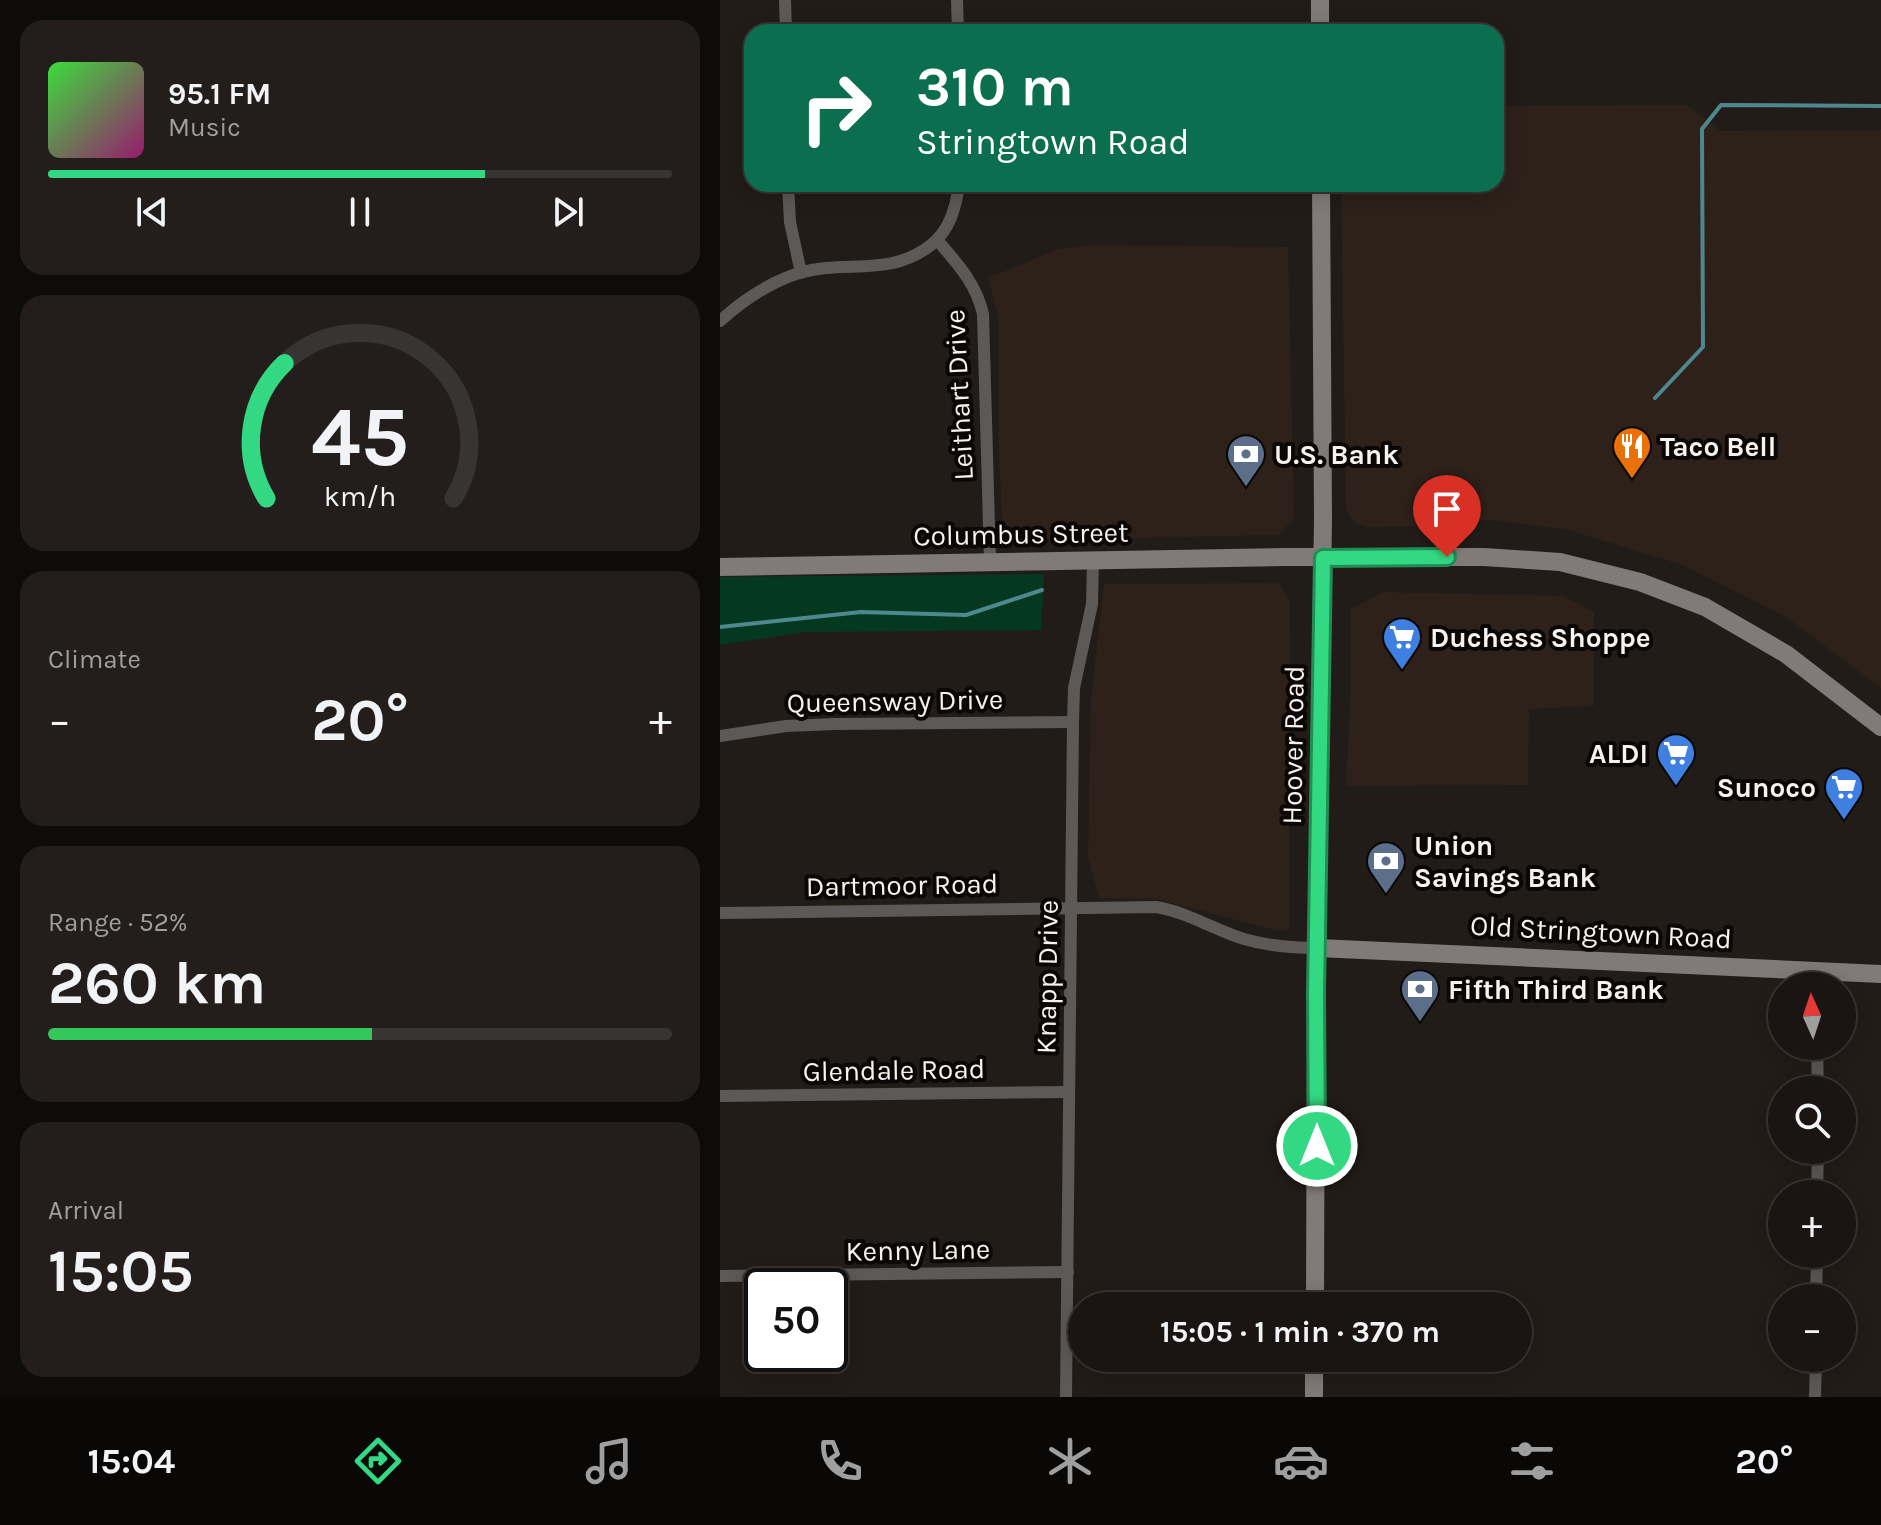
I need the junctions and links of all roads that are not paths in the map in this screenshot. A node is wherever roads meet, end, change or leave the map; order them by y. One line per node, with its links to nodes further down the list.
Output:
1 (785, 0): 4 (street)
2 (957, 0): 5 (street)
3 (1320, 0): 6 (main road)
4 (786, 24)
5 (958, 24)
6 (1320, 24)
7 (788, 192): 11 (street)
8 (957, 192): 10 (street)
9 (1321, 192): 13 (main road, Hoover Road)
10 (937, 240): 11 (street); 15 (street, Leithart Drive)
11 (801, 273): 12 (street)
12 (720, 321)
13 (1323, 558): 14 (main road, Columbus Street); 18 (main road, Columbus Street); 22 (main road, Hoover Road)
14 (1093, 560): 15 (main road, Columbus Street); 17 (street, Knapp Drive)
15 (990, 561): 16 (main road, Columbus Street)
16 (720, 567)
17 (1073, 722): 19 (street, Queensway Drive); 20 (street, Knapp Drive)
18 (1881, 727)
19 (720, 736)
20 (1072, 907): 21 (street, Dartmoor Road); 22 (street, Dartmoor Road); 26 (street, Knapp Drive)
21 (720, 913)
22 (1318, 948): 24 (main road, Old Stringtown Road); 30 (main road, Hoover Road)
23 (1881, 974): 25 (main road, Old Stringtown Road)
24 (1768, 976)
25 (1856, 976)
26 (1069, 1092): 27 (street, Glendale Road); 28 (street, Knapp Drive)
27 (720, 1096)
28 (1068, 1272): 29 (street, Kenny Lane); 33 (street, Knapp Drive)
29 (720, 1276)
30 (1315, 1292)
31 (1314, 1372): 34 (main road)
32 (1816, 1372): 35 (street)
33 (1066, 1397)
34 (1314, 1397)
35 (1815, 1397)

